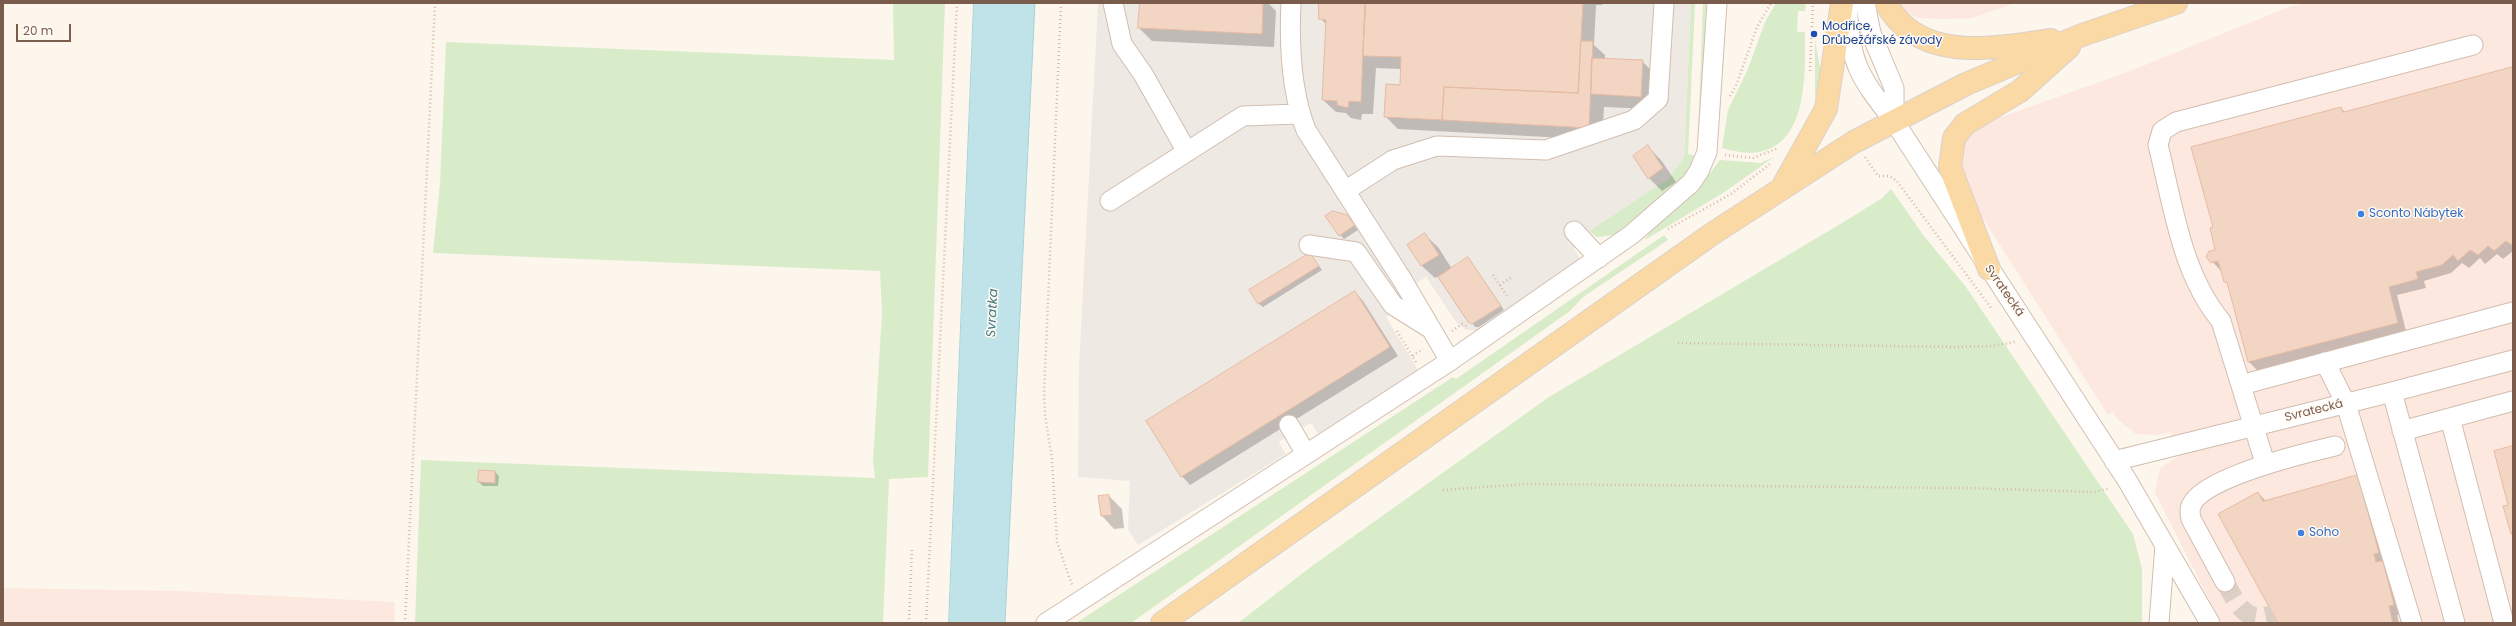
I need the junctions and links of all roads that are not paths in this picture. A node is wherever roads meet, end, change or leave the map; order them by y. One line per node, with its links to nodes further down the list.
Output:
1 (1113, 3): 14 (street)
2 (1291, 3): 12 (street)
3 (1664, 3): 16 (street)
4 (1716, 3): 20 (street)
5 (1842, 3): 15 (main road)
6 (1846, 3): 13 (street, Svratecká)
7 (1866, 3): 13 (street)
8 (1886, 3): 10 (main road)
9 (2176, 3): 10 (main road)
10 (2082, 35): 13 (main road); 21 (main road)
11 (2473, 45): 27 (street)
12 (1299, 114): 14 (street); 16 (street)
13 (1894, 121): 15 (main road); 21 (street, Svratecká)
14 (1187, 152): 17 (street)
15 (1782, 189): 42 (main road)
16 (1345, 191): 23 (street)
17 (1110, 201)
18 (1574, 231): 20 (street)
19 (1309, 245): 23 (street)
20 (1599, 258): 25 (street)
21 (1989, 269): 37 (street, Svratecká)
22 (2513, 312): 26 (street)
23 (1431, 329): 25 (street)
24 (2513, 360): 28 (street, Svratecká)
25 (1450, 361): 36 (street)
26 (2325, 362): 27 (street); 30 (street)
27 (2241, 385): 33 (street)
28 (2392, 392): 30 (street, Svratecká); 34 (street)
29 (2513, 401): 31 (street)
30 (2346, 404): 33 (street, Svratecká); 45 (street)
31 (2450, 418): 34 (street); 47 (street)
32 (1289, 425): 36 (street)
33 (2252, 427): 37 (street, Svratecká); 38 (street)
34 (2402, 431): 46 (street)
35 (2335, 446): 38 (street)
36 (1306, 454): 41 (street)
37 (2114, 461): 39 (street, Svratecká)
38 (2264, 463): 40 (street)
39 (2164, 545): 43 (street); 44 (street, Svratecká)
40 (2225, 582)
41 (1046, 623)
42 (1162, 623)
43 (2160, 623)
44 (2210, 623)
45 (2412, 623)
46 (2455, 623)
47 (2504, 623)

